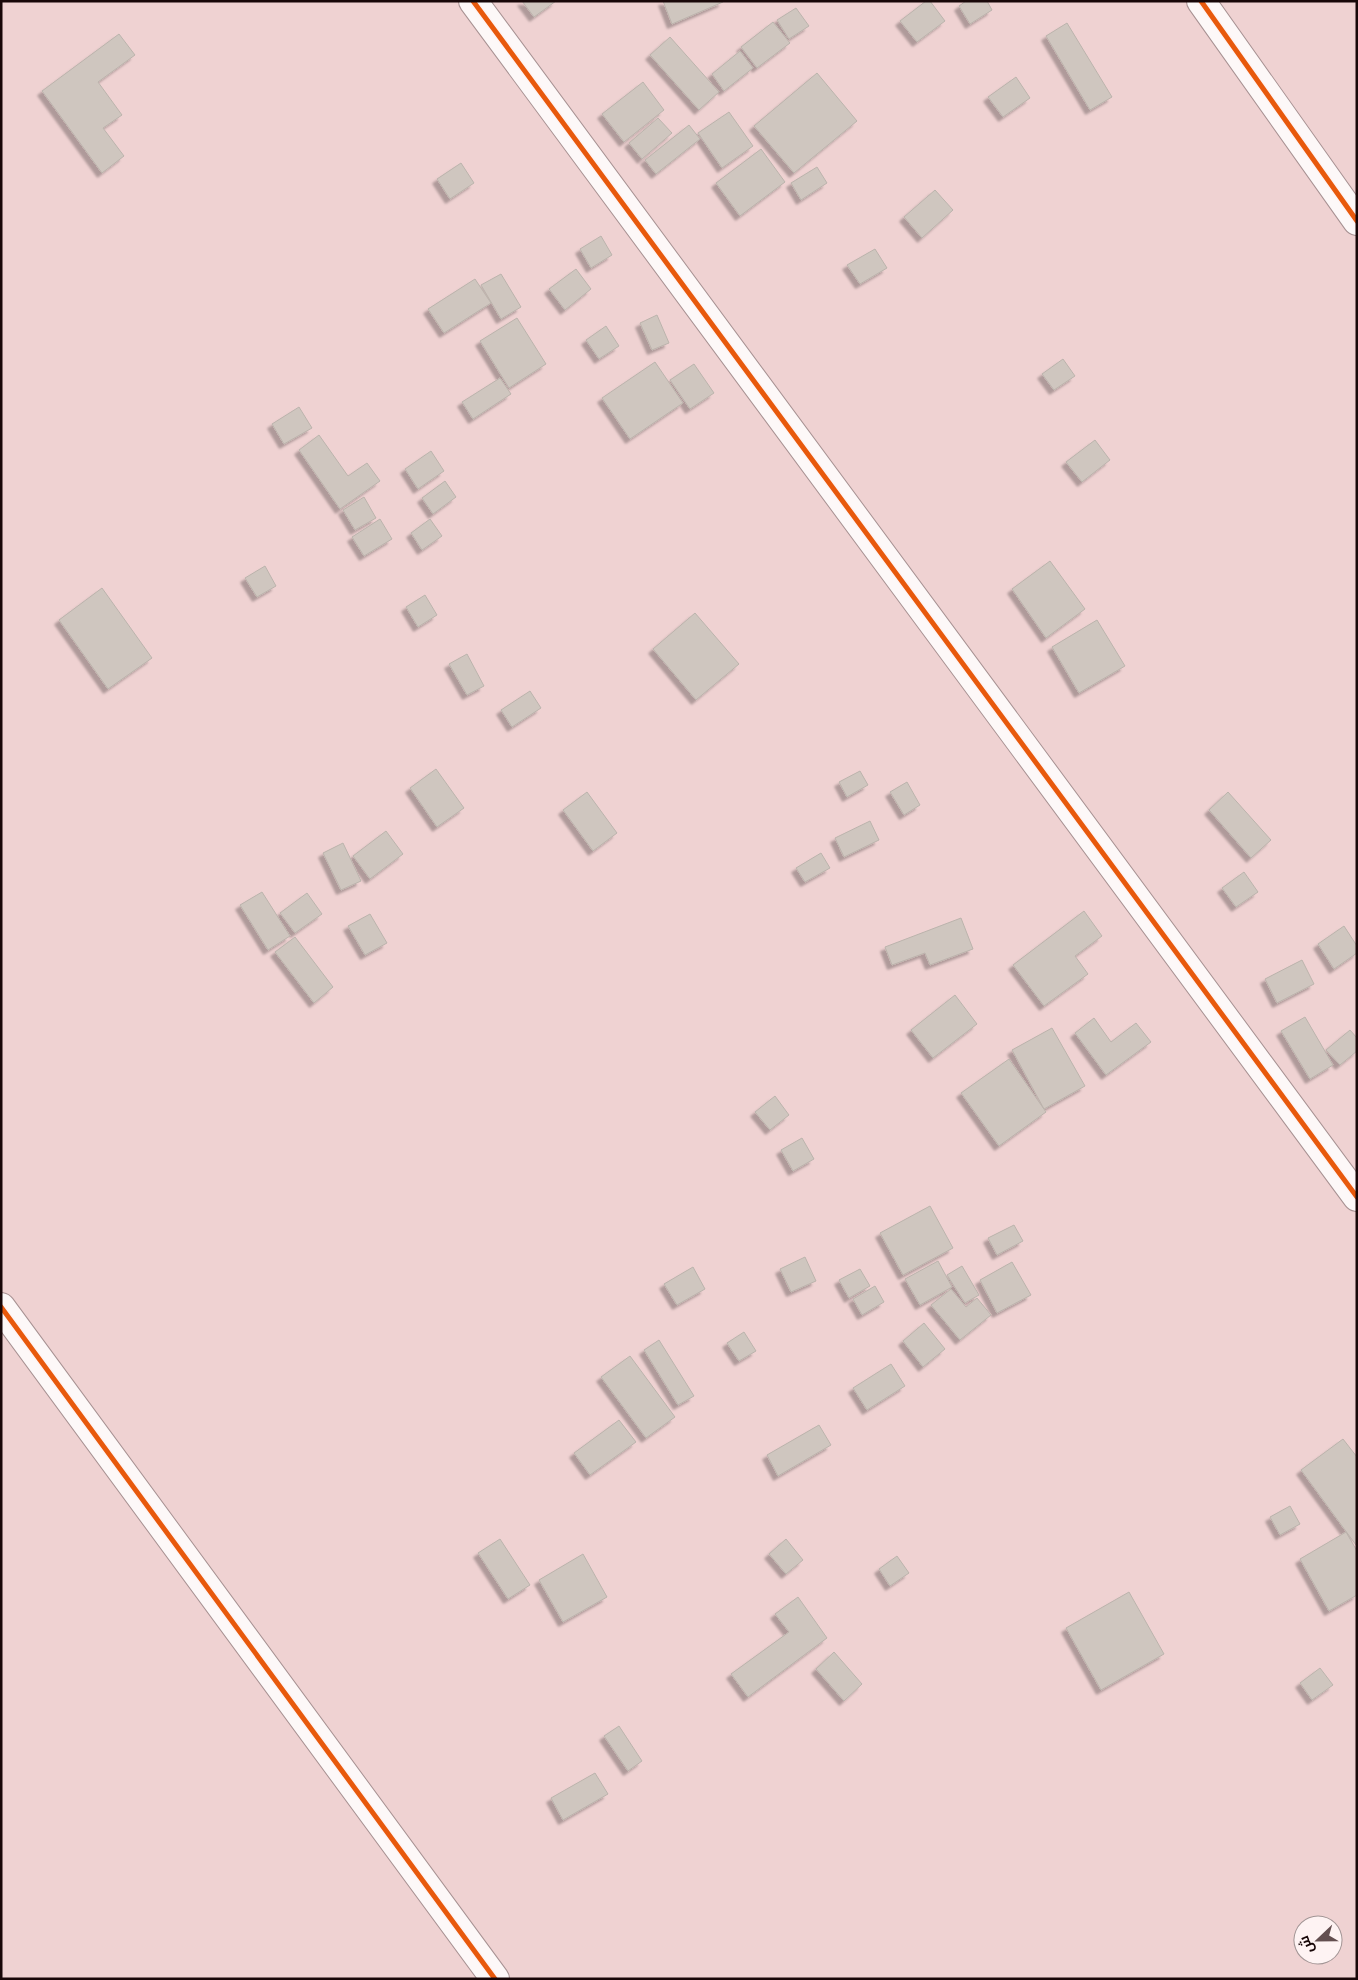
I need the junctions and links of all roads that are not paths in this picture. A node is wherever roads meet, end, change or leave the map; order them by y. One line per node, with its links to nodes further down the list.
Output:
1 (473, 1): 4 (street)
2 (1201, 1): 3 (street)
3 (1357, 221)
4 (1357, 1197)
5 (1, 1307): 6 (street)
6 (495, 1979)

